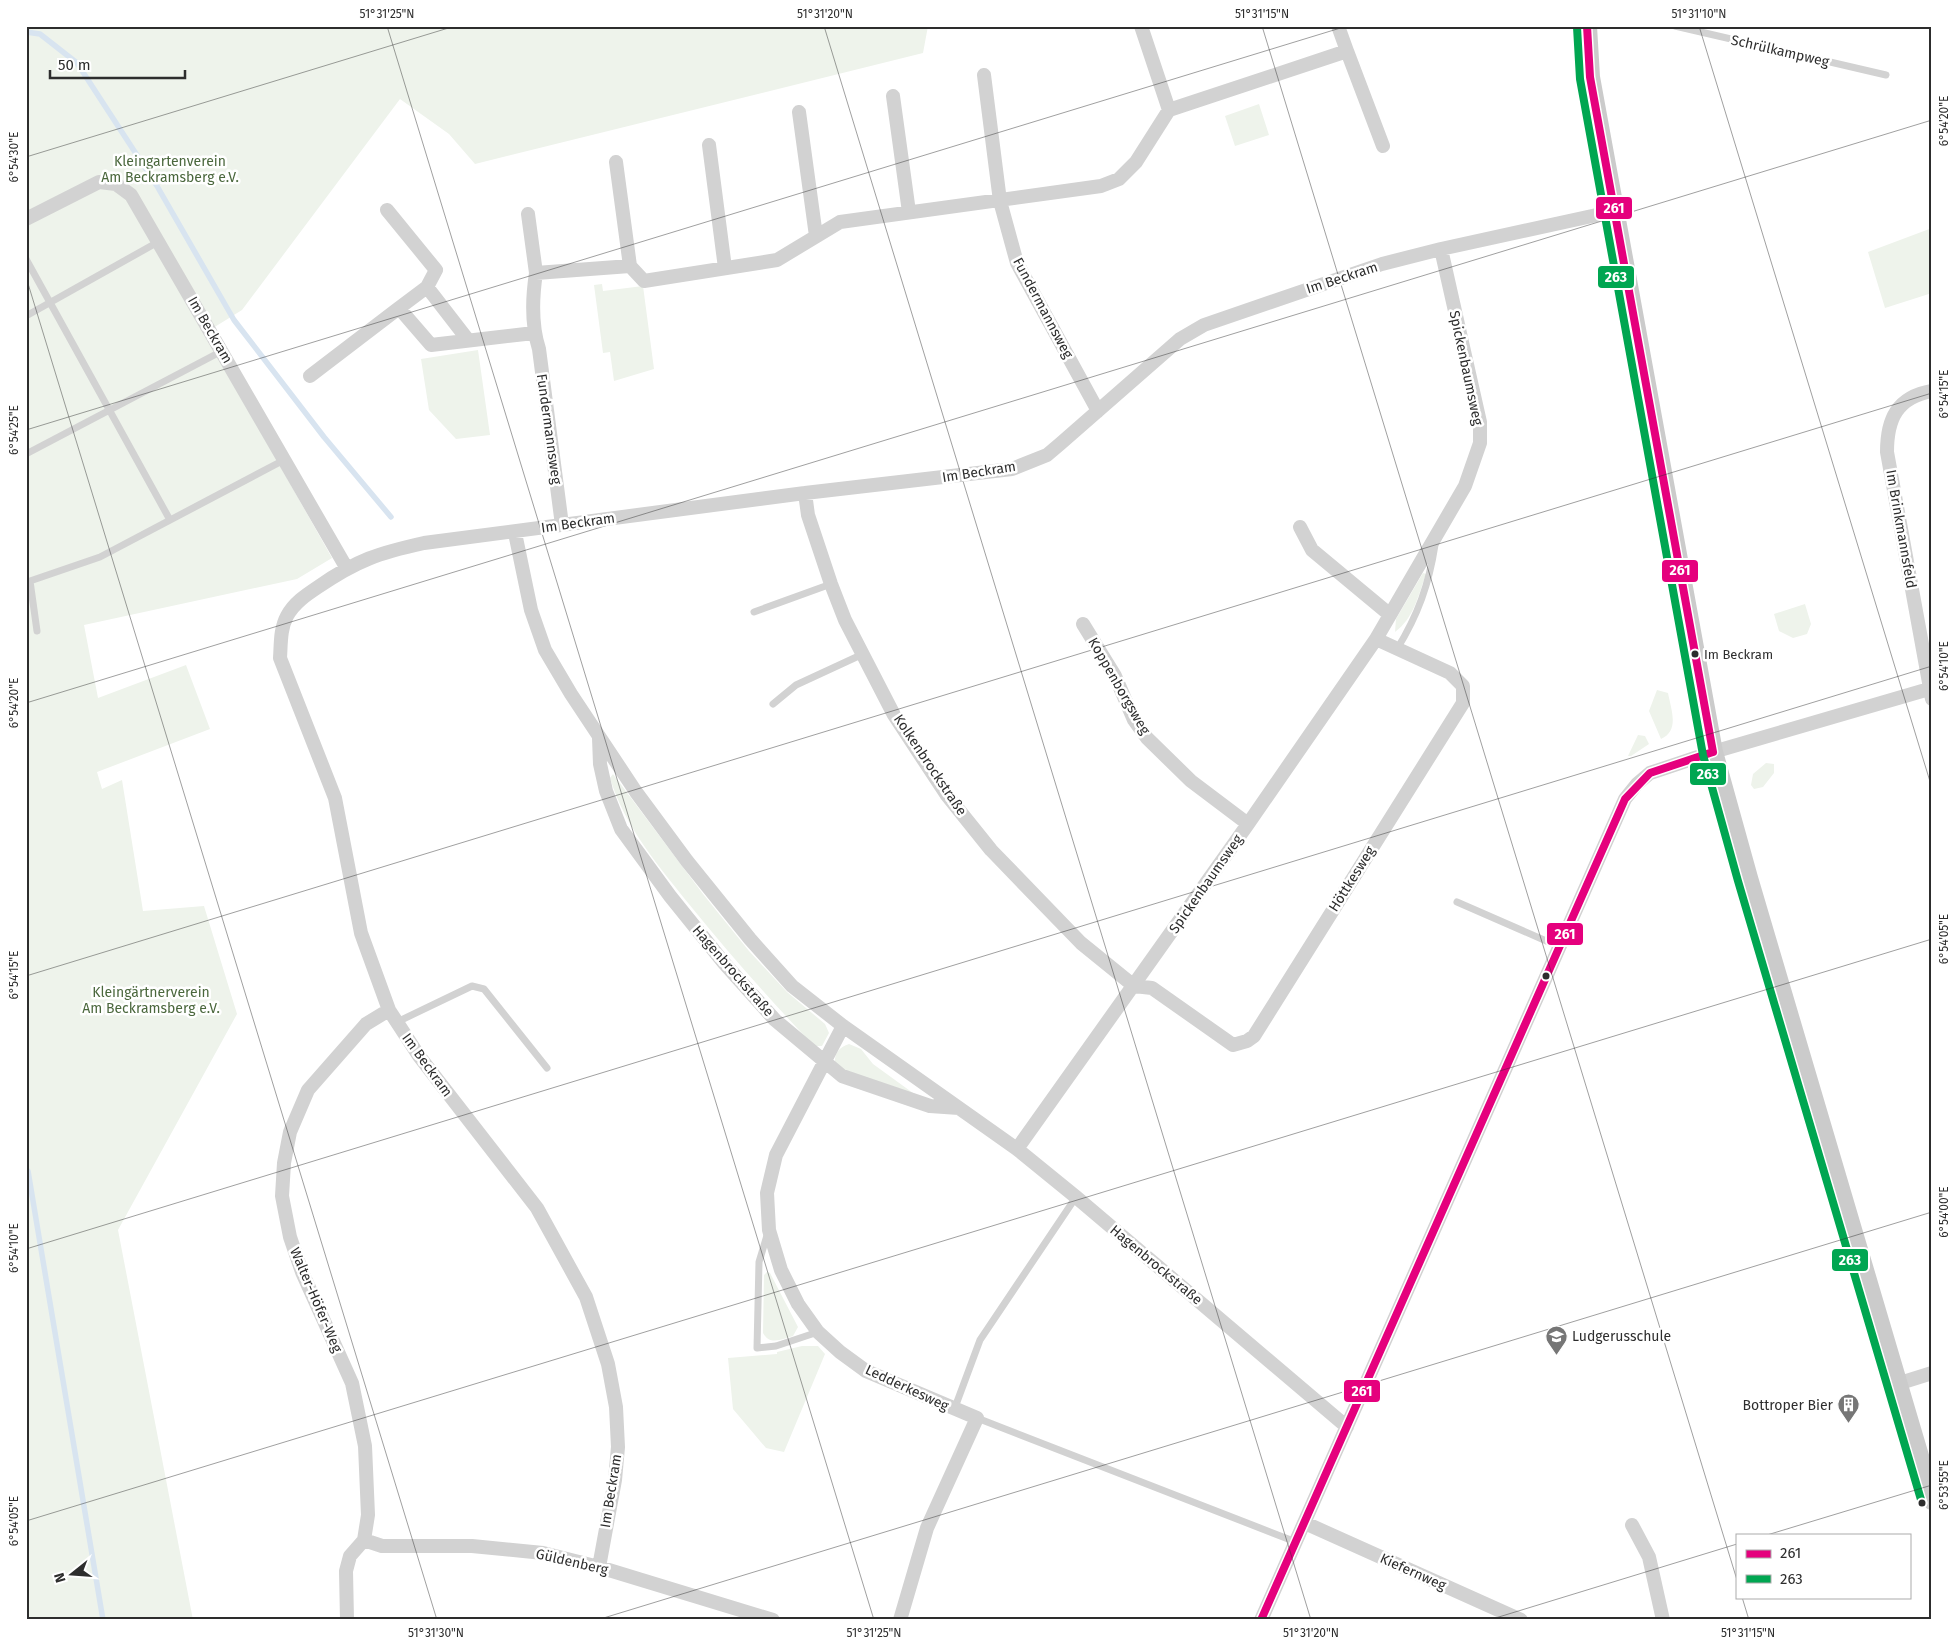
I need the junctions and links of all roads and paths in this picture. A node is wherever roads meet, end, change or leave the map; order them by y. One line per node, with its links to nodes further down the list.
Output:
1 (1141, 26): 9 (street)
2 (1338, 26): 5 (street)
3 (1587, 26): 16 (main road)
4 (1674, 26): 7 (lane, Schrülkampweg)
5 (1348, 51): 9 (street); 12 (street)
6 (984, 75): 14 (street, Fundermannsweg)
7 (1886, 75)
8 (893, 96): 17 (street)
9 (1169, 110): 14 (street)
10 (799, 112): 20 (street)
11 (709, 145): 25 (street)
12 (1383, 146)
13 (616, 162): 24 (street)
14 (1000, 201): 17 (street); 37 (street, Fundermannsweg)
15 (387, 210): 27 (street)
16 (1616, 211): 22 (street, Im Beckram); 58 (main road)
17 (909, 212): 20 (street)
18 (528, 214): 26 (street, Fundermannsweg)
19 (26, 219): 21 (street, Im Beckram)
20 (816, 236): 25 (street)
21 (158, 242): 28 (lane); 33 (street, Im Beckram)
22 (1441, 249): 37 (street, Im Beckram); 45 (street, Spickenbaumsweg)
23 (26, 259): 28 (lane)
24 (630, 266): 25 (street); 26 (street)
25 (725, 268)
26 (536, 274): 31 (street, Fundermannsweg)
27 (427, 287): 29 (street); 32 (street)
28 (50, 303): 30 (lane); 36 (lane)
29 (399, 308): 32 (street); 34 (street)
30 (26, 316)
31 (534, 333): 32 (street); 42 (street, Fundermannsweg)
32 (468, 340)
33 (222, 351): 36 (lane); 39 (street, Im Beckram)
34 (310, 376)
35 (1932, 391): 55 (street, Im Brinkmannsfeld)
36 (111, 411): 38 (lane); 41 (lane)
37 (1098, 411): 40 (street, Im Beckram)
38 (26, 454)
39 (284, 460): 41 (lane); 46 (street, Im Beckram)
40 (805, 493): 42 (street, Im Beckram); 47 (street, Kolkenbrockstraße)
41 (170, 520): 51 (lane)
42 (562, 525): 44 (street, Im Beckram)
43 (1300, 527): 49 (street)
44 (515, 532): 46 (street, Im Beckram); 57 (street, Hagenbrockstraße)
45 (1437, 534): 49 (street, Spickenbaumsweg); 53 (lane)
46 (346, 567): 63 (street, Im Beckram)
47 (831, 584): 48 (lane); 54 (street, Kolkenbrockstraße)
48 (754, 612)
49 (1389, 614): 52 (street, Spickenbaumsweg)
50 (1083, 624): 59 (street, Koppenborgsweg)
51 (37, 631)
52 (1376, 639): 53 (street, Höttkesweg); 59 (street, Spickenbaumsweg)
53 (1397, 649): 62 (street, Höttkesweg)
54 (863, 654): 56 (lane); 62 (street, Kolkenbrockstraße)
55 (1931, 694): 58 (street, Im Brinkmannsfeld)
56 (773, 704)
57 (599, 738): 65 (street, Hagenbrockstraße); 66 (street, Hagenbrockstraße)
58 (1713, 752): 61 (street, Im Brinkmannsfeld); 74 (main road)
59 (1248, 824): 62 (street, Spickenbaumsweg)
60 (1457, 902): 61 (lane)
61 (1560, 948): 77 (street, Im Brinkmannsfeld)
62 (1134, 986): 69 (street, Spickenbaumsweg)
63 (389, 1010): 64 (street, Im Beckram); 81 (street, Walter-Höfer-Weg)
64 (396, 1023): 67 (lane); 83 (street, Im Beckram)
65 (843, 1026): 66 (street, Ledderkesweg); 68 (street, Hagenbrockstraße)
66 (824, 1062): 68 (street, Hagenbrockstraße); 71 (street, Ledderkesweg)
67 (547, 1068)
68 (960, 1108): 69 (street, Hagenbrockstraße)
69 (1017, 1150): 70 (street, Hagenbrockstraße)
70 (1076, 1197): 75 (lane); 77 (street, Hagenbrockstraße)
71 (769, 1230): 72 (street, Ledderkesweg); 72 (lane)
72 (818, 1332): 75 (street, Ledderkesweg)
73 (1932, 1372): 74 (street)
74 (1896, 1384): 78 (main road)
75 (954, 1410): 76 (street, Ledderkesweg)
76 (977, 1418): 82 (lane); 86 (street)
77 (1347, 1427): 79 (street, Im Brinkmannsfeld)
78 (1932, 1500)
79 (1305, 1523): 82 (street, Im Brinkmannsfeld); 88 (street, Kiefernweg)
80 (1632, 1525): 89 (street)
81 (364, 1540): 83 (street, Güldenberg); 84 (street, Walter-Höfer-Weg)
82 (1296, 1542): 87 (street, Im Brinkmannsfeld)
83 (598, 1567): 85 (street, Güldenberg)
84 (347, 1620)
85 (773, 1620)
86 (900, 1620)
87 (1261, 1620)
88 (1520, 1620)
89 (1664, 1620)

